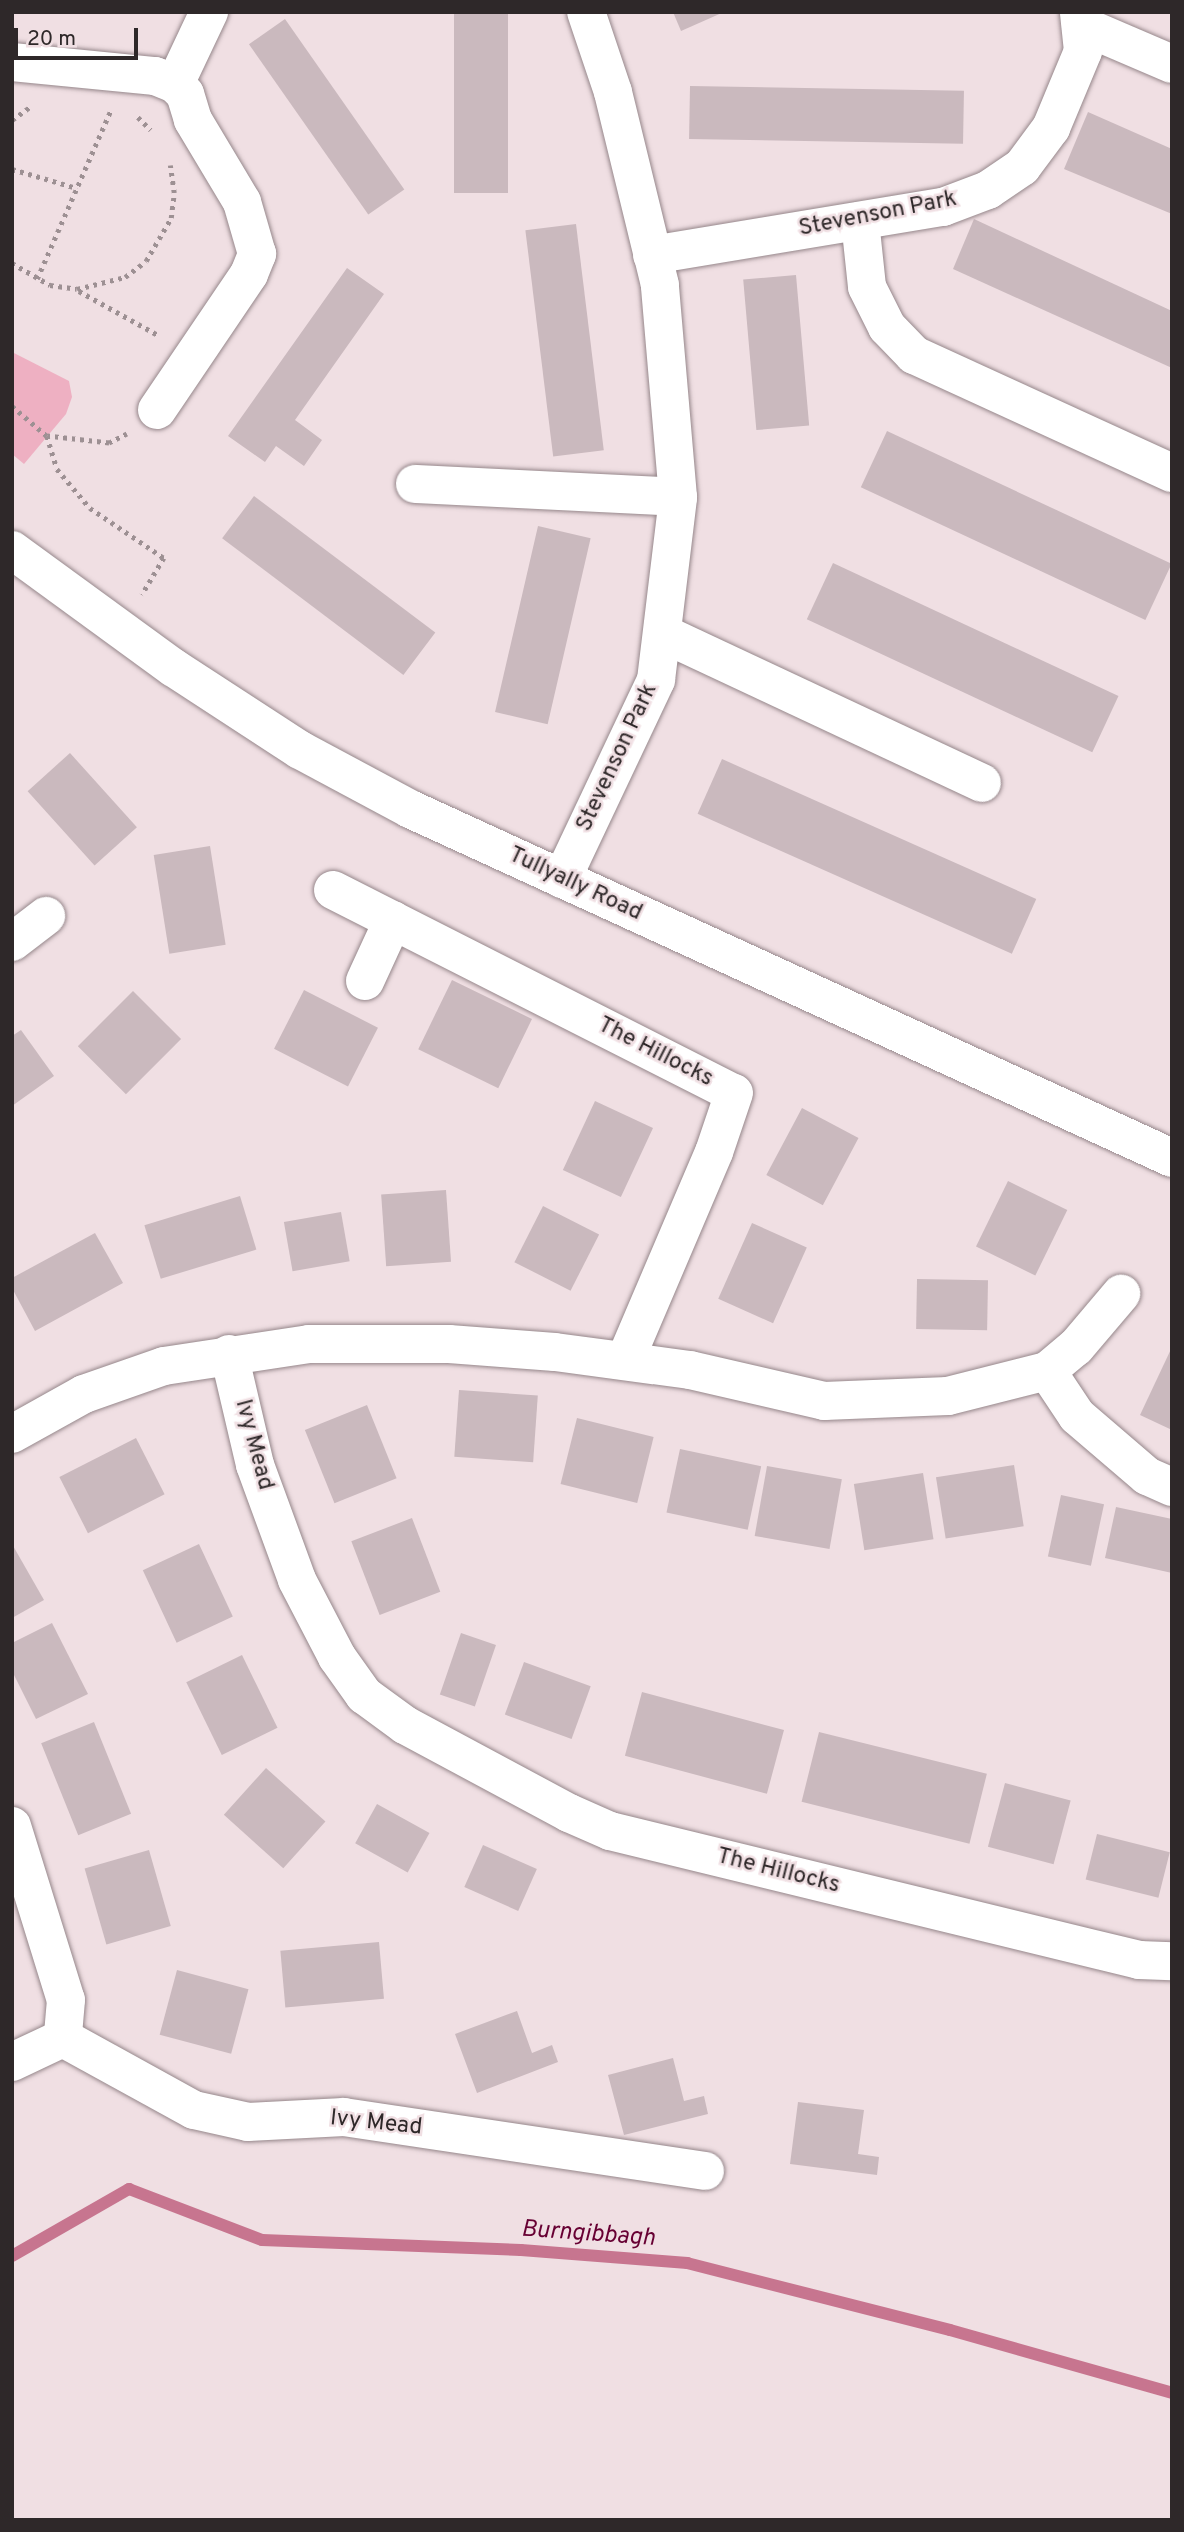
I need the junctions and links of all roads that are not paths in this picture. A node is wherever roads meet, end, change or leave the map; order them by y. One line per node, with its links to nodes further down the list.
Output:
1 (209, 12): 6 (street)
2 (586, 12): 8 (street, Stevenson Park)
3 (1080, 18): 5 (street, Stevenson Park); 7 (street, Stevenson Park)
4 (12, 62): 6 (street)
5 (1172, 64)
6 (175, 84): 9 (street)
7 (860, 221): 8 (street, Stevenson Park); 10 (street)
8 (652, 255): 12 (street, Stevenson Park)
9 (157, 410)
10 (1172, 473)
11 (415, 484): 12 (street)
12 (678, 497): 14 (street, Stevenson Park)
13 (12, 550): 16 (street, Tullyally Road)
14 (664, 634): 15 (street); 16 (street, Stevenson Park)
15 (982, 783)
16 (562, 879): 22 (street, Tullyally Road)
17 (334, 890): 19 (street, The Hillocks)
18 (46, 916): 20 (street)
19 (393, 920): 21 (street); 25 (street, The Hillocks)
20 (12, 942)
21 (365, 981)
22 (1172, 1158)
23 (1121, 1294): 26 (street)
24 (229, 1354): 25 (street); 27 (street); 29 (street, Ivy Mead)
25 (625, 1361): 26 (street)
26 (1047, 1371): 28 (street)
27 (12, 1434)
28 (1172, 1487)
29 (405, 1725): 31 (street, The Hillocks)
30 (12, 1826): 32 (street)
31 (1172, 1961)
32 (63, 2038): 33 (street); 34 (street, Ivy Mead)
33 (12, 2062)
34 (705, 2171)

